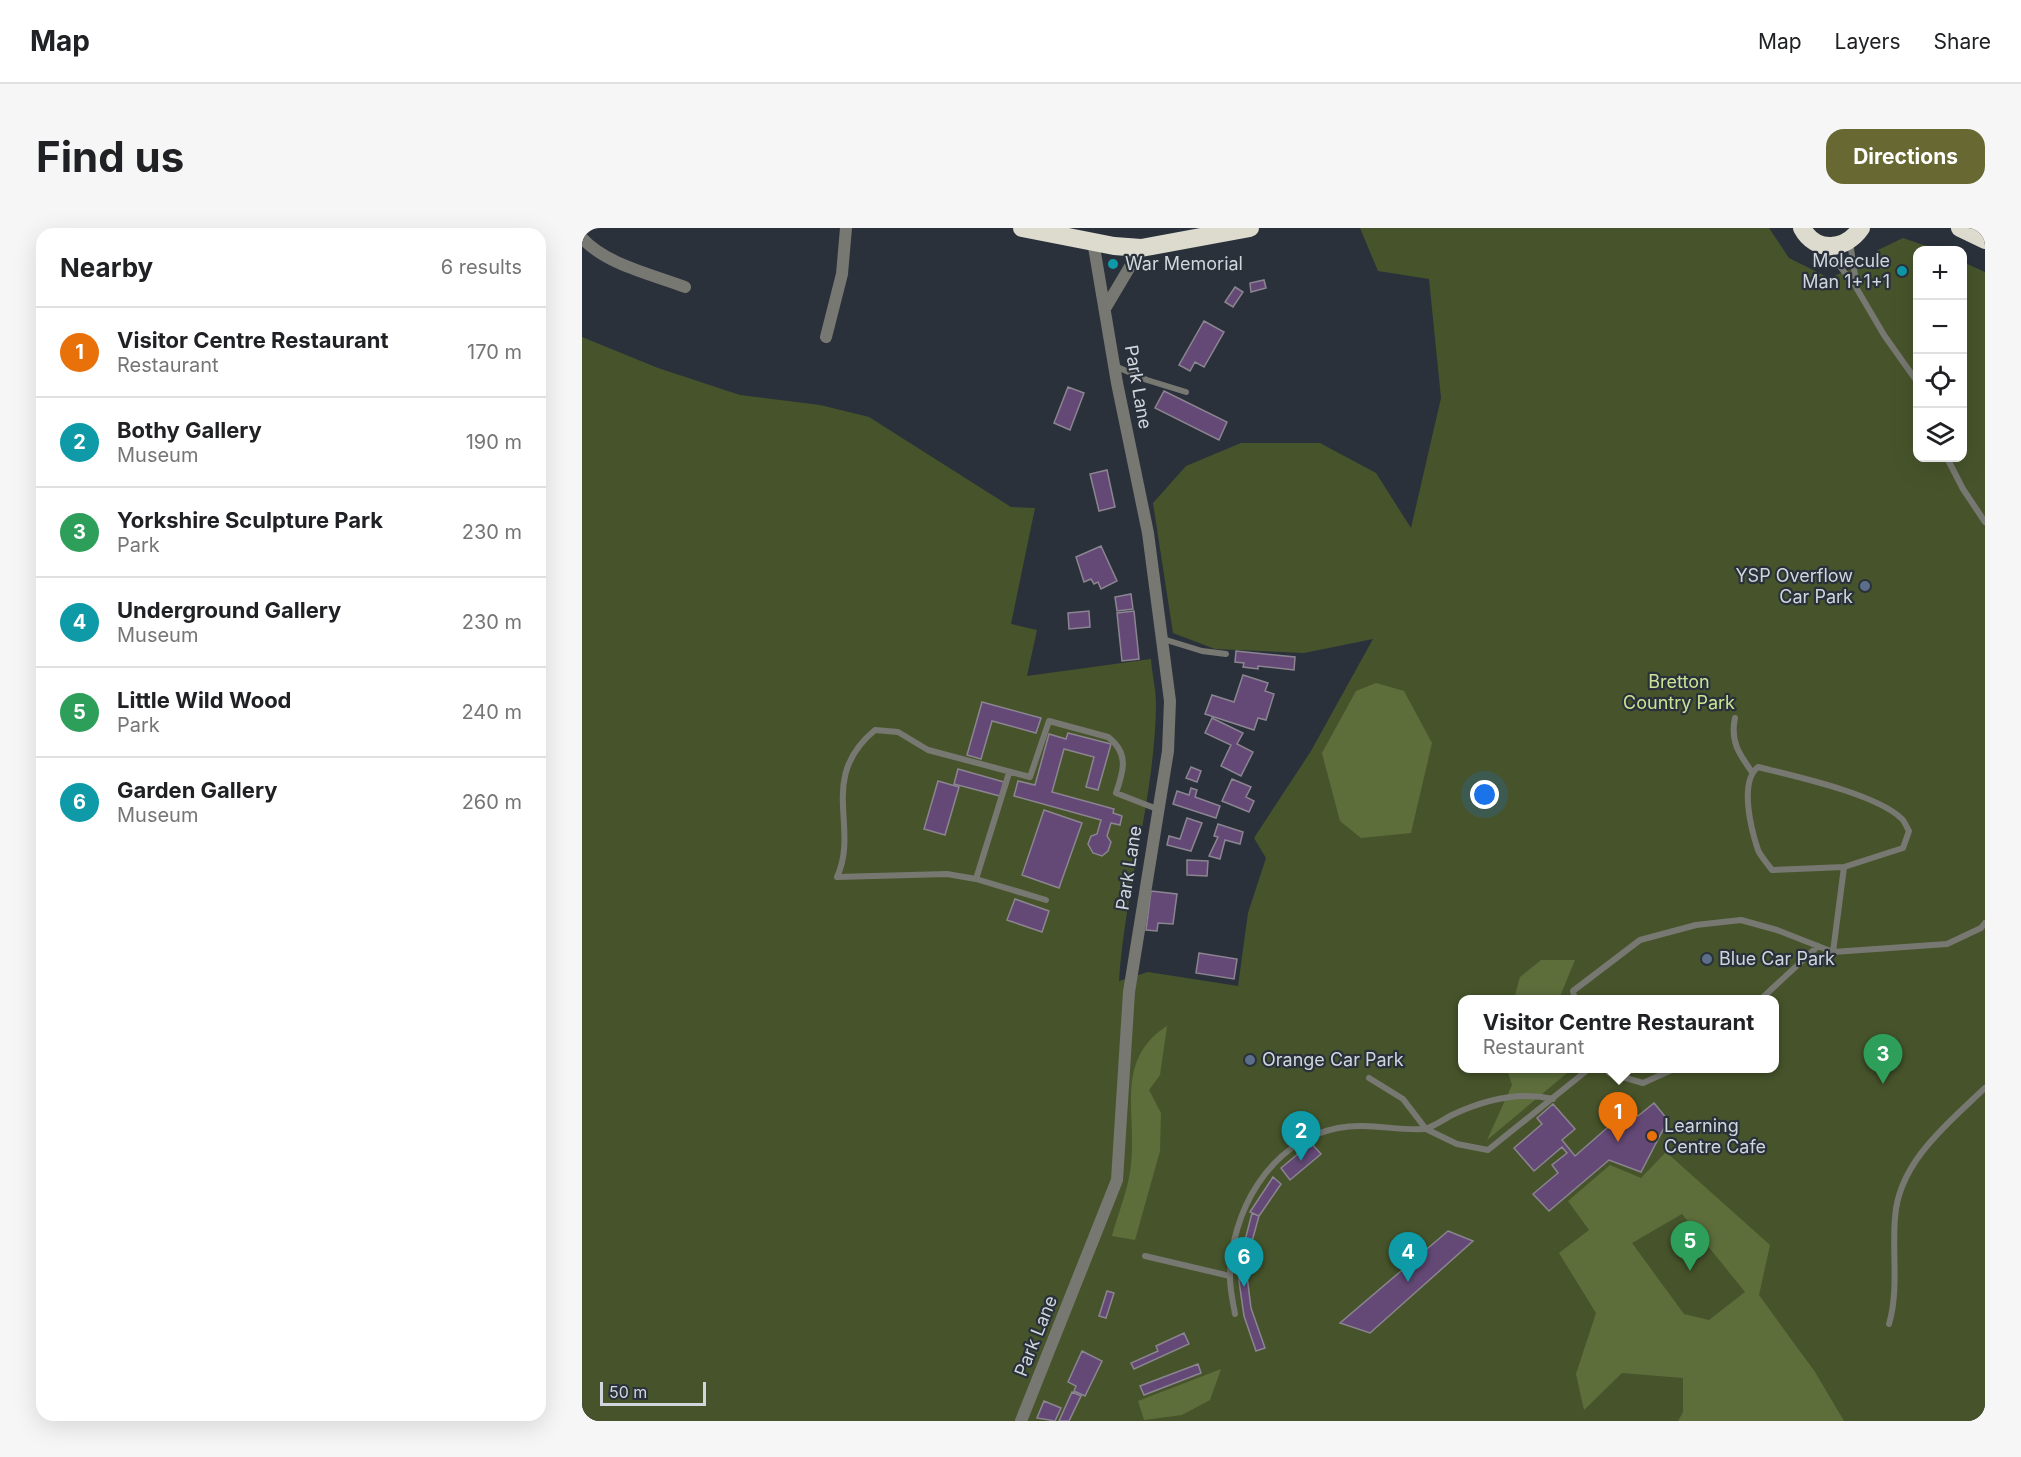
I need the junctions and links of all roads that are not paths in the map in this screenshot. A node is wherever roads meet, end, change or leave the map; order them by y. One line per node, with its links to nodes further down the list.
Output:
1 (846, 228): 15 (street)
2 (1022, 228): 9 (highway)
3 (1250, 228): 11 (highway)
4 (1802, 228): 10 (highway)
5 (1960, 228): 8 (highway)
6 (1859, 233): 10 (highway); 13 (lane)
7 (582, 238): 12 (street)
8 (1985, 240)
9 (1093, 242): 11 (highway); 14 (street, Park Lane)
10 (1824, 245): 13 (lane)
11 (1141, 248): 14 (street)
12 (685, 287)
13 (1857, 289): 17 (lane)
14 (1106, 307): 16 (street, Park Lane)
15 (826, 337)
16 (1115, 366): 18 (lane); 21 (street, Park Lane)
17 (1913, 377)
18 (1186, 392)
19 (1949, 462): 20 (lane)
20 (1985, 522)
21 (1163, 639): 22 (lane); 26 (street, Park Lane)
22 (1226, 654)
23 (1735, 718): 24 (lane)
24 (1752, 772): 27 (lane); 27 (lane)
25 (1009, 773): 26 (lane); 28 (lane); 28 (lane)
26 (1157, 809): 46 (street, Park Lane)
27 (1844, 867): 32 (lane)
28 (976, 879): 29 (lane)
29 (1046, 900)
30 (1985, 923): 32 (lane)
31 (1818, 946): 32 (lane); 33 (lane); 34 (lane)
32 (1833, 952)
33 (1574, 995)
34 (1764, 995)
35 (1584, 1073): 40 (lane)
36 (1609, 1073): 37 (lane)
37 (1665, 1073)
38 (1370, 1078): 41 (lane)
39 (1985, 1088): 45 (lane)
40 (1553, 1099): 41 (lane); 41 (lane)
41 (1426, 1129): 43 (lane)
42 (1145, 1256): 43 (lane)
43 (1230, 1276): 44 (lane)
44 (1235, 1314)
45 (1889, 1324)
46 (1022, 1421)

